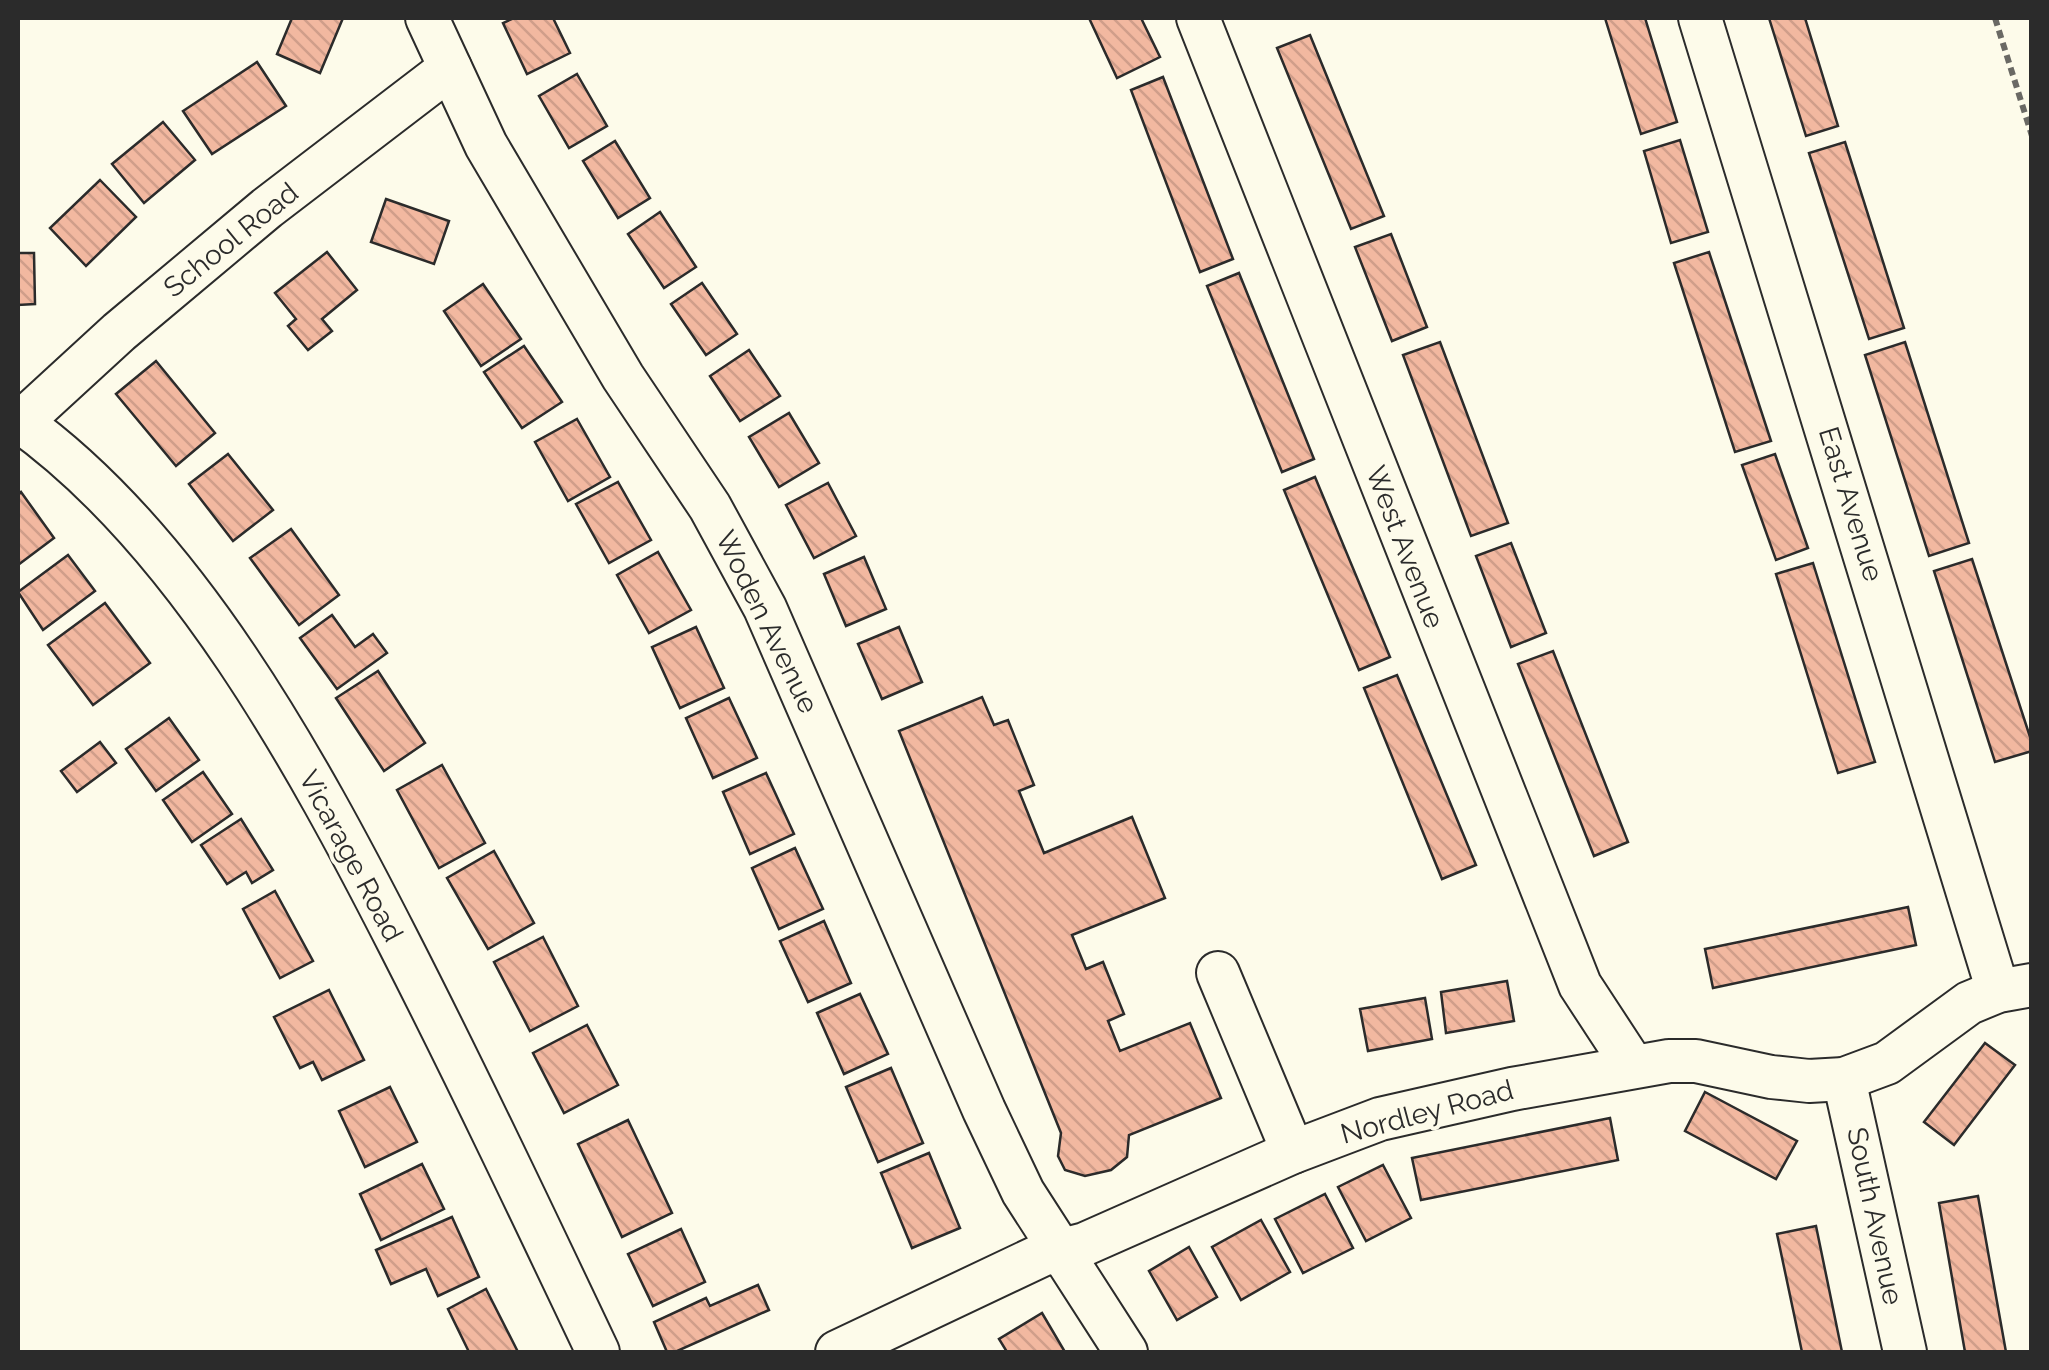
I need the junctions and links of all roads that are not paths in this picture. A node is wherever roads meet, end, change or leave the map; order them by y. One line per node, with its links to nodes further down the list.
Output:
1 (427, 18): 4 (street, Woden Avenue)
2 (1198, 18): 8 (street, West Avenue)
3 (1700, 18): 7 (street, East Avenue)
4 (450, 68): 5 (street, School Road); 11 (street, Woden Avenue)
5 (19, 421): 12 (street, Vicarage Road)
6 (1218, 973): 10 (street)
7 (2014, 988): 9 (street, Nordley Road)
8 (1633, 1066): 9 (street, Nordley Road); 10 (street, Nordley Road)
9 (1844, 1079): 15 (street, South Avenue)
10 (1293, 1152): 11 (street, Nordley Road)
11 (1062, 1250): 13 (street, Nordley Road); 14 (street, Woden Avenue)
12 (598, 1352)
13 (838, 1352)
14 (1126, 1352)
15 (1905, 1352)

